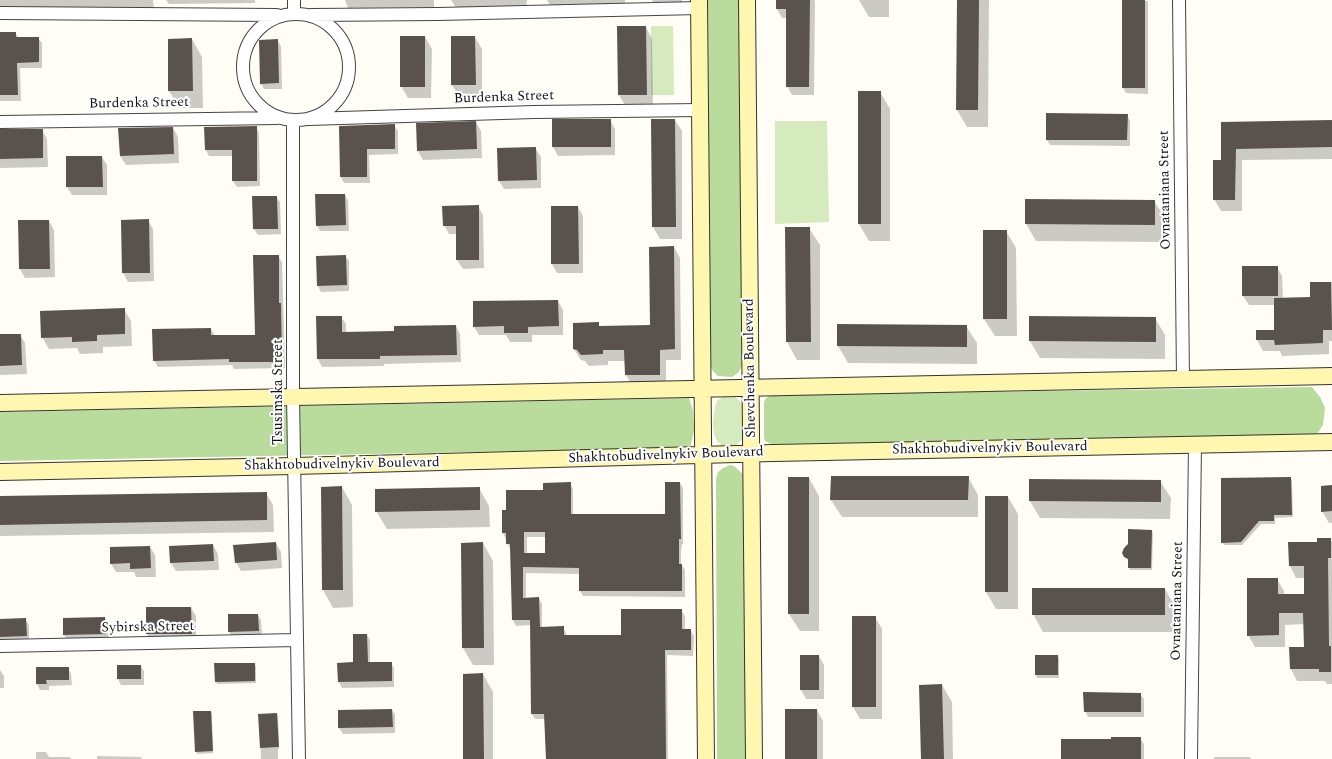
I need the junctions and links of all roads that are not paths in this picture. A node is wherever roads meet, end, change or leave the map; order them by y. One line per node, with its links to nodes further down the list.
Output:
1 (294, 0): 5 (street)
2 (747, 0): 17 (main road, Shevchenka Boulevard)
3 (1179, 0): 15 (street, Ovnataniana Street)
4 (699, 4): 8 (street); 9 (main road)
5 (294, 13): 7 (street); 8 (street)
6 (0, 14): 7 (street)
7 (280, 15): 10 (street)
8 (311, 15): 11 (street)
9 (700, 110): 11 (street, Burdenka Street); 18 (main road)
10 (279, 118): 12 (street); 13 (street, Burdenka Street)
11 (309, 119): 12 (street)
12 (293, 120): 19 (street, Tsusimska Street)
13 (0, 122)
14 (1325, 376): 15 (main road); 16 (main road)
15 (1183, 379): 17 (main road)
16 (1332, 383)
17 (751, 387): 18 (main road); 23 (main road, Shevchenka Boulevard)
18 (702, 389): 19 (main road); 24 (main road)
19 (293, 396): 20 (main road); 25 (street, Tsusimska Street)
20 (0, 403)
21 (1327, 439): 22 (main road, Shakhtobudivelnykiv Boulevard)
22 (1195, 444): 23 (main road, Shakhtobudivelnykiv Boulevard); 32 (street, Ovnataniana Street)
23 (751, 455): 24 (main road, Shakhtobudivelnykiv Boulevard); 31 (main road, Shevchenka Boulevard)
24 (703, 456): 25 (main road, Shakhtobudivelnykiv Boulevard); 30 (main road)
25 (294, 466): 26 (main road, Shakhtobudivelnykiv Boulevard); 27 (street, Tsusimska Street)
26 (0, 472)
27 (297, 640): 28 (street, Sybirska Street); 29 (street, Tsusimska Street)
28 (0, 646)
29 (299, 759)
30 (706, 759)
31 (754, 759)
32 (1191, 759)

